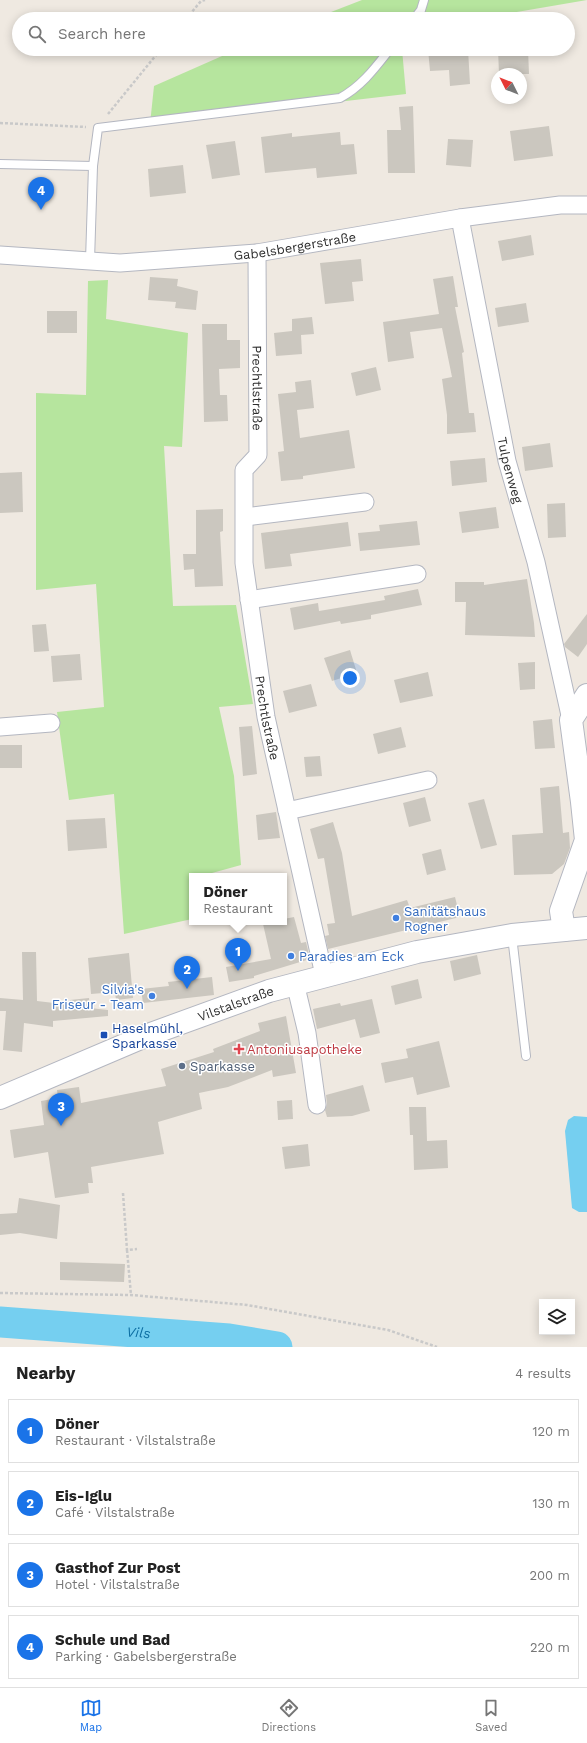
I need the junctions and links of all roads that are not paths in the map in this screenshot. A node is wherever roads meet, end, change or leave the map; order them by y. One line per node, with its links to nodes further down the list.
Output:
1 (424, 0): 2 (lane)
2 (419, 12)
3 (384, 56): 5 (lane)
4 (0, 164): 5 (lane)
5 (93, 166): 10 (lane)
6 (587, 205): 7 (street, Gabelsbergerstraße)
7 (460, 218): 8 (street, Gabelsbergerstraße); 16 (street, Tulpenweg)
8 (257, 253): 10 (street, Gabelsbergerstraße); 12 (street, Prechtlstraße)
9 (0, 255): 10 (street, Gabelsbergerstraße)
10 (90, 261)
11 (365, 502): 12 (street)
12 (245, 517): 14 (street, Prechtlstraße)
13 (417, 574): 14 (street)
14 (249, 600): 20 (street, Prechtlstraße)
15 (587, 695): 16 (main road)
16 (571, 720): 22 (main road)
17 (51, 723): 18 (street)
18 (0, 728)
19 (428, 780): 20 (street)
20 (287, 812): 24 (street, Prechtlstraße)
21 (587, 928): 22 (main road, Vilstalstraße)
22 (564, 930): 23 (main road, Vilstalstraße)
23 (512, 935): 24 (main road, Vilstalstraße); 26 (lane)
24 (324, 975): 25 (main road, Vilstalstraße)
25 (295, 983): 27 (main road, Vilstalstraße); 28 (street)
26 (526, 1056)
27 (0, 1098)
28 (317, 1105)

